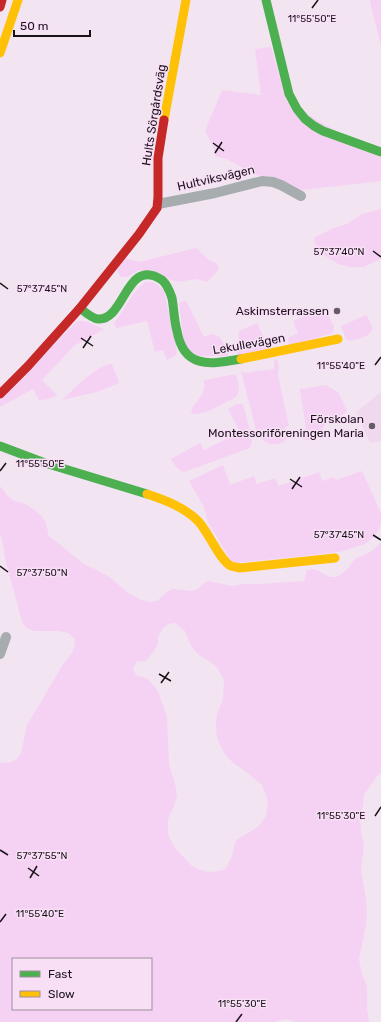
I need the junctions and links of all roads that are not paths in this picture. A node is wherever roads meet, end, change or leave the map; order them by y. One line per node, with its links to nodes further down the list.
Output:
1 (2, 0): 5 (street)
2 (18, 0): 6 (street)
3 (186, 0): 9 (street, Hults Sörgårdsväg)
4 (266, 0): 7 (street)
5 (0, 7)
6 (0, 53)
7 (381, 152)
8 (301, 196): 9 (street, Hultviksvägen)
9 (158, 204): 10 (street, Hults Sörgårdsväg)
10 (80, 308): 11 (street, Lekullevägen); 12 (street, Hults Sörgårdsväg)
11 (338, 339)
12 (0, 394)
13 (0, 446): 14 (street)
14 (335, 558)
15 (6, 637): 16 (street)
16 (0, 654)

